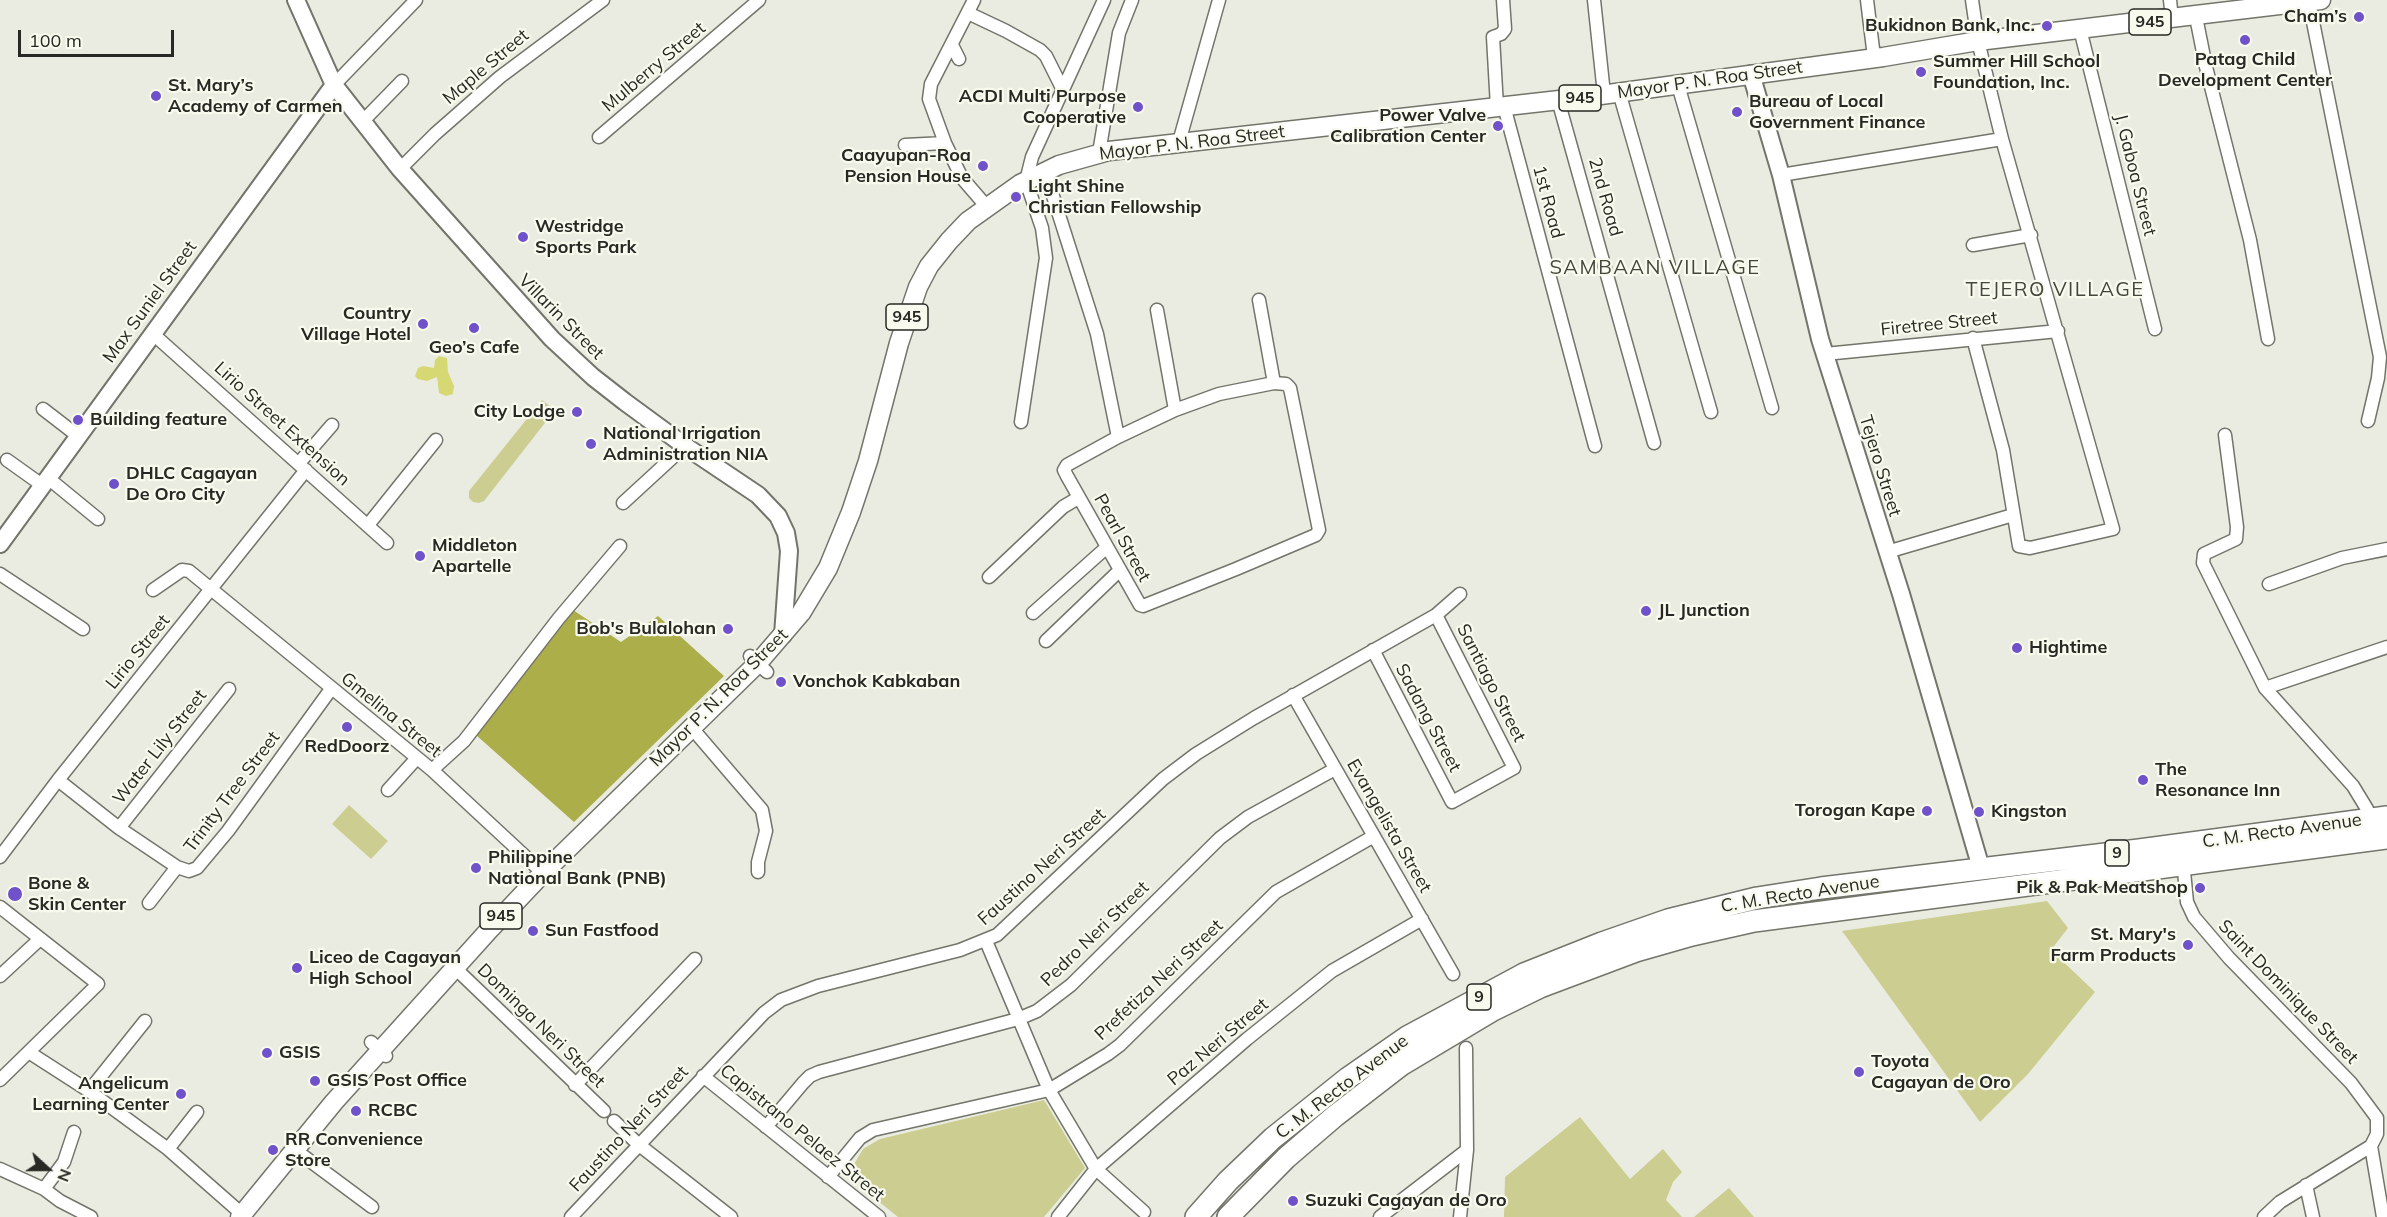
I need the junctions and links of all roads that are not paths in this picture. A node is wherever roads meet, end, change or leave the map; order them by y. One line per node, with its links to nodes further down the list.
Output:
1 (296, 0): 25 (main road, Villarin Street)
2 (416, 0): 25 (street)
3 (603, 0): 38 (street, Maple Street)
4 (974, 0): 15 (street)
5 (1104, 0): 27 (street)
6 (1132, 0): 37 (street)
7 (1219, 0): 35 (street)
8 (1503, 0): 30 (street, 1st Road)
9 (1594, 0): 28 (street)
10 (1867, 0): 21 (street)
11 (1972, 0): 19 (street)
12 (2170, 0): 17 (street)
13 (759, 1): 32 (street, Mulberry Street)
14 (2315, 1): 16 (main road, Mayor P. N. Roa Street / 945); 58 (street)
15 (968, 13): 20 (street); 27 (street)
16 (2196, 16): 17 (main road, Mayor P. N. Roa Street / 945); 51 (street)
17 (2172, 19): 18 (main road, Mayor P. N. Roa Street / 945)
18 (2080, 29): 19 (main road, Mayor P. N. Roa Street / 945); 47 (street, J. Gaboa Street)
19 (1978, 41): 21 (main road, Mayor P. N. Roa Street / 945); 33 (street)
20 (952, 45): 22 (street); 34 (street)
21 (1874, 57): 23 (main road, Mayor P. N. Roa Street / 945)
22 (959, 59)
23 (1751, 74): 26 (main road, Mayor P. N. Roa Street / 945); 40 (main road, Tejero Street)
24 (402, 81): 31 (street)
25 (334, 85): 31 (main road, Villarin Street); 49 (main road, Max Suniel Street)
26 (1678, 85): 28 (main road, Mayor P. N. Roa Street / 945); 54 (street)
27 (1062, 88): 41 (street)
28 (1612, 93): 29 (main road, Mayor P. N. Roa Street / 945); 57 (street)
29 (1558, 100): 30 (main road, Mayor P. N. Roa Street / 945); 65 (street, 2nd Road)
30 (1500, 106): 35 (main road, Mayor P. N. Roa Street / 945); 67 (street, 1st Road)
31 (363, 121): 38 (main road, Villarin Street)
32 (599, 137)
33 (2002, 139): 40 (street); 43 (street)
34 (945, 142): 36 (street); 42 (street)
35 (1179, 142): 37 (main road, Mayor P. N. Roa Street / 945)
36 (905, 146)
37 (1099, 153): 39 (main road, Mayor P. N. Roa Street / 945)
38 (400, 169): 66 (main road, Villarin Street)
39 (1045, 171): 41 (main road, Mayor P. N. Roa Street / 945); 63 (street)
40 (1781, 175): 52 (main road, Tejero Street)
41 (1026, 181): 42 (main road, Mayor P. N. Roa Street / 945); 59 (street)
42 (987, 207): 92 (main road, Mayor P. N. Roa Street / 945)
43 (2031, 235): 44 (street); 48 (street)
44 (1972, 245)
45 (1259, 300): 53 (street)
46 (1157, 310): 56 (street)
47 (2155, 329)
48 (2058, 331): 50 (street, Firetree Street); 73 (street)
49 (152, 333): 62 (main road, Max Suniel Street); 69 (street, Lirio Street Extension)
50 (1973, 338): 52 (street, Firetree Street); 73 (street)
51 (2268, 339)
52 (1825, 354): 81 (main road, Tejero Street)
53 (1274, 383): 56 (street, Pearl Street); 82 (street, Pearl Street)
54 (1772, 408)
55 (43, 409): 62 (street)
56 (1174, 410): 63 (street, Pearl Street)
57 (1711, 412)
58 (2368, 421)
59 (1021, 422)
60 (332, 424): 69 (street, Lirio Street)
61 (2225, 435): 96 (street)
62 (78, 436): 70 (main road, Max Suniel Street)
63 (1118, 436): 71 (street, Pearl Street)
64 (436, 440): 75 (street)
65 (1654, 443)
66 (685, 446): 72 (street); 92 (main road, Villarin Street)
67 (1595, 446)
68 (7, 460): 70 (street)
69 (303, 467): 75 (street, Lirio Street Extension); 87 (street, Lirio Street)
70 (45, 482): 74 (street); 77 (main road, Max Suniel Street)
71 (1078, 498): 79 (street, Pearl Street); 84 (street)
72 (623, 503)
73 (2013, 515): 81 (street)
74 (98, 519)
75 (368, 525): 76 (street, Lirio Street Extension)
76 (387, 543)
77 (0, 544)
78 (620, 546): 103 (street)
79 (1107, 547): 82 (street, Pearl Street); 89 (street)
80 (2387, 549): 85 (street)
81 (1887, 552): 113 (main road, Tejero Street)
82 (1120, 570): 93 (street)
83 (0, 574): 91 (street)
84 (989, 577)
85 (2269, 584)
86 (153, 590): 87 (street, Gmelina Street)
87 (211, 590): 98 (street, Gmelina Street); 104 (street, Lirio Street)
88 (1460, 594): 90 (street, Faustino Neri Street)
89 (1033, 613)
90 (1436, 615): 95 (street, Faustino Neri Street); 106 (street, Santiago Street)
91 (83, 629)
92 (783, 636): 100 (main road, Mayor P. N. Roa Street / 945)
93 (1046, 641)
94 (2387, 647): 96 (street)
95 (1373, 650): 99 (street, Faustino Neri Street); 106 (street, Sadang Street)
96 (2265, 688): 108 (street)
97 (229, 689): 107 (street, Water Lily Street)
98 (331, 689): 101 (street, Gmelina Street); 112 (street, Trinity Tree Street)
99 (1293, 696): 102 (street, Evangelista Street); 124 (street, Faustino Neri Street)
100 (692, 727): 114 (street); 115 (main road, Mayor P. N. Roa Street / 945)
101 (416, 759): 103 (street, Gmelina Street); 105 (street)
102 (1335, 769): 109 (street, Evangelista Street); 130 (street, Pedro Neri Street)
103 (432, 771): 115 (street, Gmelina Street)
104 (58, 780): 107 (street, Trinity Tree Street); 111 (street, Lirio Street)
105 (388, 790)
106 (1452, 802)
107 (119, 828): 112 (street, Trinity Tree Street)
108 (2379, 829): 110 (highway, C. M. Recto Avenue / 9)
109 (1374, 836): 122 (street, Evangelista Street); 137 (street, Prefetiza Neri Street)
110 (2182, 854): 113 (highway, C. M. Recto Avenue / 9); 120 (highway, C. M. Recto Avenue / 9); 143 (street, Saint Dominique Street)
111 (0, 857)
112 (177, 867): 118 (street)
113 (1981, 868): 116 (highway, C. M. Recto Avenue / 9)
114 (758, 872)
115 (543, 873): 126 (main road, Mayor P. N. Roa Street / 945)
116 (1848, 885): 117 (highway, C. M. Recto Avenue / 9); 120 (highway)
117 (1821, 888): 121 (highway); 129 (highway, C. M. Recto Avenue / 9)
118 (149, 903)
119 (0, 907): 123 (street)
120 (1851, 908): 121 (highway, C. M. Recto Avenue / 9)
121 (1824, 911): 129 (highway, C. M. Recto Avenue / 9)
122 (1422, 919): 127 (street, Evangelista Street); 151 (street, Paz Neri Street)
123 (40, 939): 128 (street); 133 (street)
124 (986, 941): 130 (street); 134 (street, Faustino Neri Street)
125 (695, 959): 136 (street)
126 (454, 967): 136 (street, Dominga Neri Street); 148 (main road, Mayor P. N. Roa Street / 945)
127 (1453, 974)
128 (0, 976)
129 (1463, 1017): 163 (highway, C. M. Recto Avenue / 9); 164 (highway, C. M. Recto Avenue / 9)
130 (1018, 1019): 137 (street); 142 (street, Pedro Neri Street)
131 (145, 1021): 138 (street)
132 (1466, 1048): 149 (street)
133 (30, 1053): 135 (street); 138 (street)
134 (703, 1076): 142 (street, Capistrano Pelaez Street); 145 (street, Faustino Neri Street)
135 (0, 1080)
136 (575, 1084): 139 (street, Dominga Neri Street)
137 (1049, 1090): 151 (street); 152 (street, Prefetiza Neri Street)
138 (89, 1091): 147 (street)
139 (604, 1111)
140 (197, 1112): 147 (street)
141 (614, 1121): 145 (street)
142 (766, 1127): 152 (street, Capistrano Pelaez Street)
143 (2382, 1131): 146 (street)
144 (74, 1132): 154 (street)
145 (638, 1144): 158 (street, Faustino Neri Street); 160 (street)
146 (2371, 1146): 153 (street); 169 (street)
147 (168, 1149): 156 (street)
148 (294, 1149): 155 (street); 156 (main road, Mayor P. N. Roa Street / 945)
149 (1467, 1150): 165 (street); 166 (street)
150 (0, 1169): 154 (street)
151 (1096, 1169): 157 (street); 162 (street, Paz Neri Street)
152 (828, 1177): 161 (street, Capistrano Pelaez Street)
153 (2306, 1185): 167 (street); 168 (street)
154 (44, 1189): 159 (street)
155 (372, 1207)
156 (247, 1208)
157 (1144, 1212)
158 (579, 1214)
159 (91, 1217)
160 (731, 1217)
161 (879, 1217)
162 (1058, 1217)
163 (1196, 1217)
164 (1228, 1217)
165 (1380, 1217)
166 (1460, 1217)
167 (2264, 1217)
168 (2313, 1217)
169 (2383, 1217)

